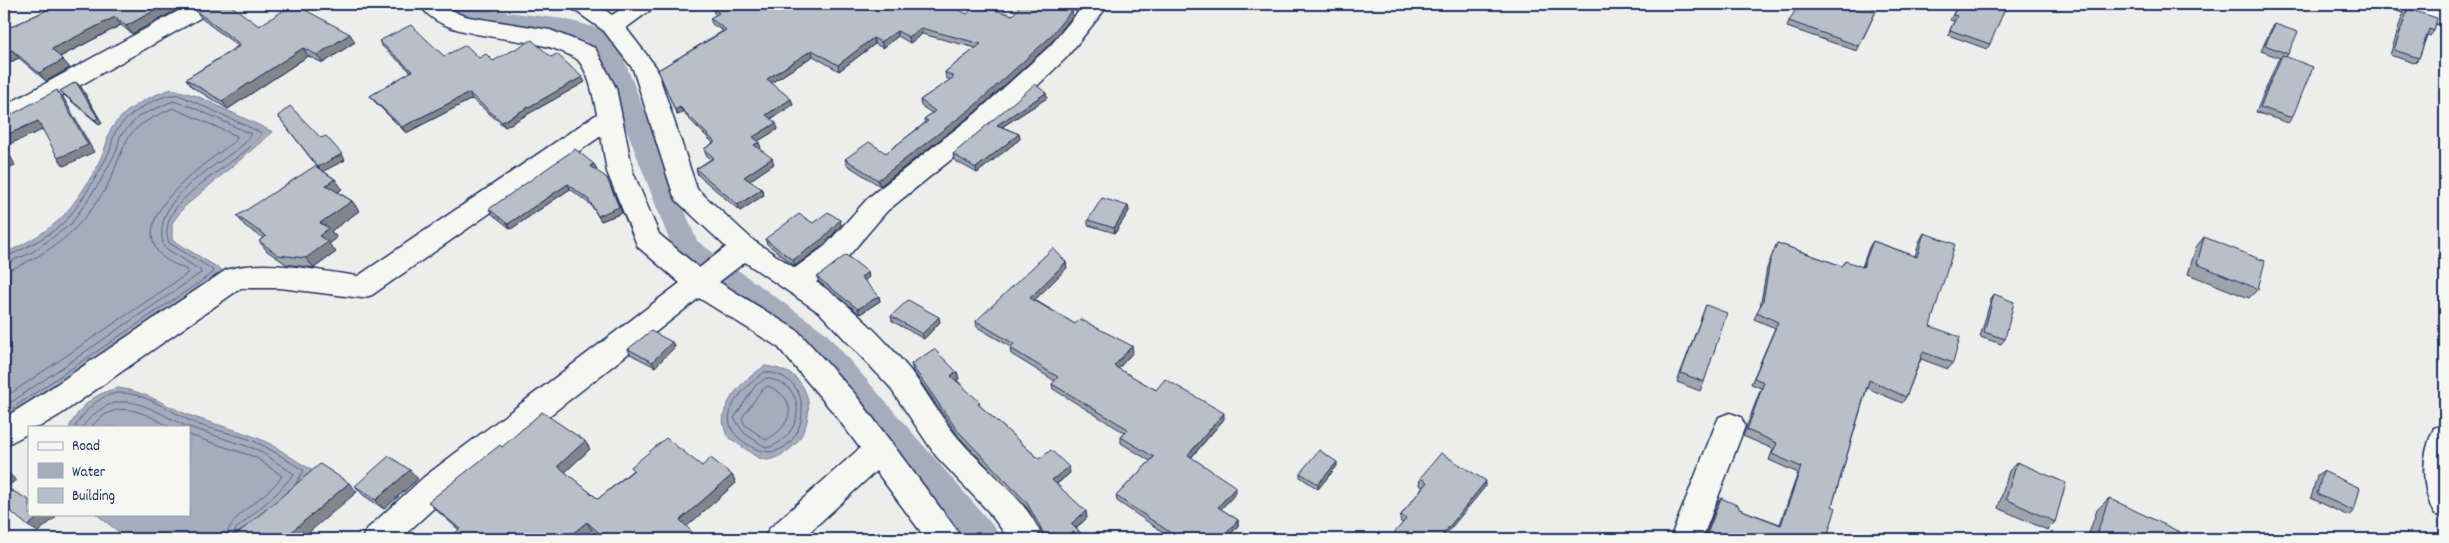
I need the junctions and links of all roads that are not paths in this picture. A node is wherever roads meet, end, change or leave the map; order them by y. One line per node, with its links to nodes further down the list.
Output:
1 (208, 4): 9 (street)
2 (431, 4): 10 (street)
3 (581, 4): 8 (street)
4 (644, 4): 8 (street)
5 (1080, 4): 12 (street)
6 (2402, 4): 7 (street)
7 (2445, 19)
8 (612, 26): 11 (street)
9 (4, 117)
10 (610, 117): 13 (street); 15 (street)
11 (744, 248): 12 (street); 13 (street)
12 (796, 282): 22 (street)
13 (699, 283): 17 (street); 19 (street)
14 (1730, 426): 23 (street)
15 (4, 433)
16 (2445, 437): 18 (street)
17 (879, 449): 20 (street); 21 (street)
18 (2445, 504)
19 (378, 539)
20 (780, 539)
21 (945, 539)
22 (1027, 539)
23 (1686, 539)

